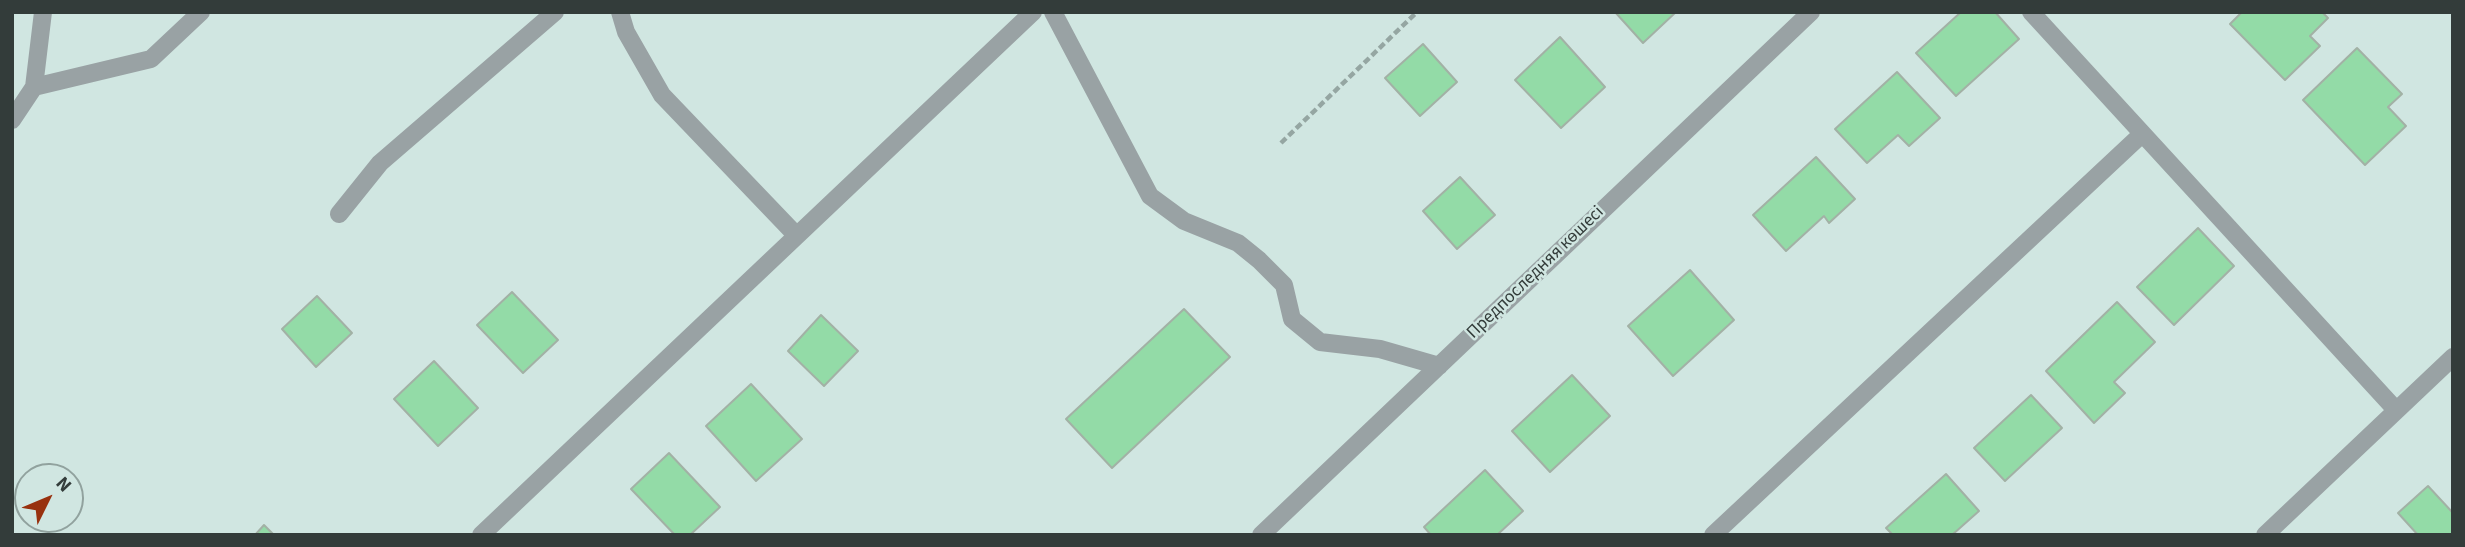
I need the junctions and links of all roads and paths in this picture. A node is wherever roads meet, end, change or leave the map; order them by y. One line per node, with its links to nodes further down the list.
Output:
1 (43, 12): 10 (street)
2 (201, 12): 10 (street)
3 (555, 12): 14 (street)
4 (620, 12): 15 (street)
5 (1034, 12): 15 (street)
6 (1053, 12): 17 (street)
7 (1417, 12): 13 (path)
8 (1811, 12): 17 (street, Предпоследняя көшесі)
9 (2031, 12): 12 (street)
10 (34, 87): 11 (street)
11 (12, 120)
12 (2142, 134): 18 (street); 21 (street)
13 (1281, 143)
14 (339, 214)
15 (796, 235): 19 (street)
16 (2453, 357): 18 (street)
17 (1439, 366): 20 (street, Предпоследняя көшесі)
18 (2396, 410): 22 (street)
19 (481, 535)
20 (1261, 535)
21 (1713, 535)
22 (2265, 535)

